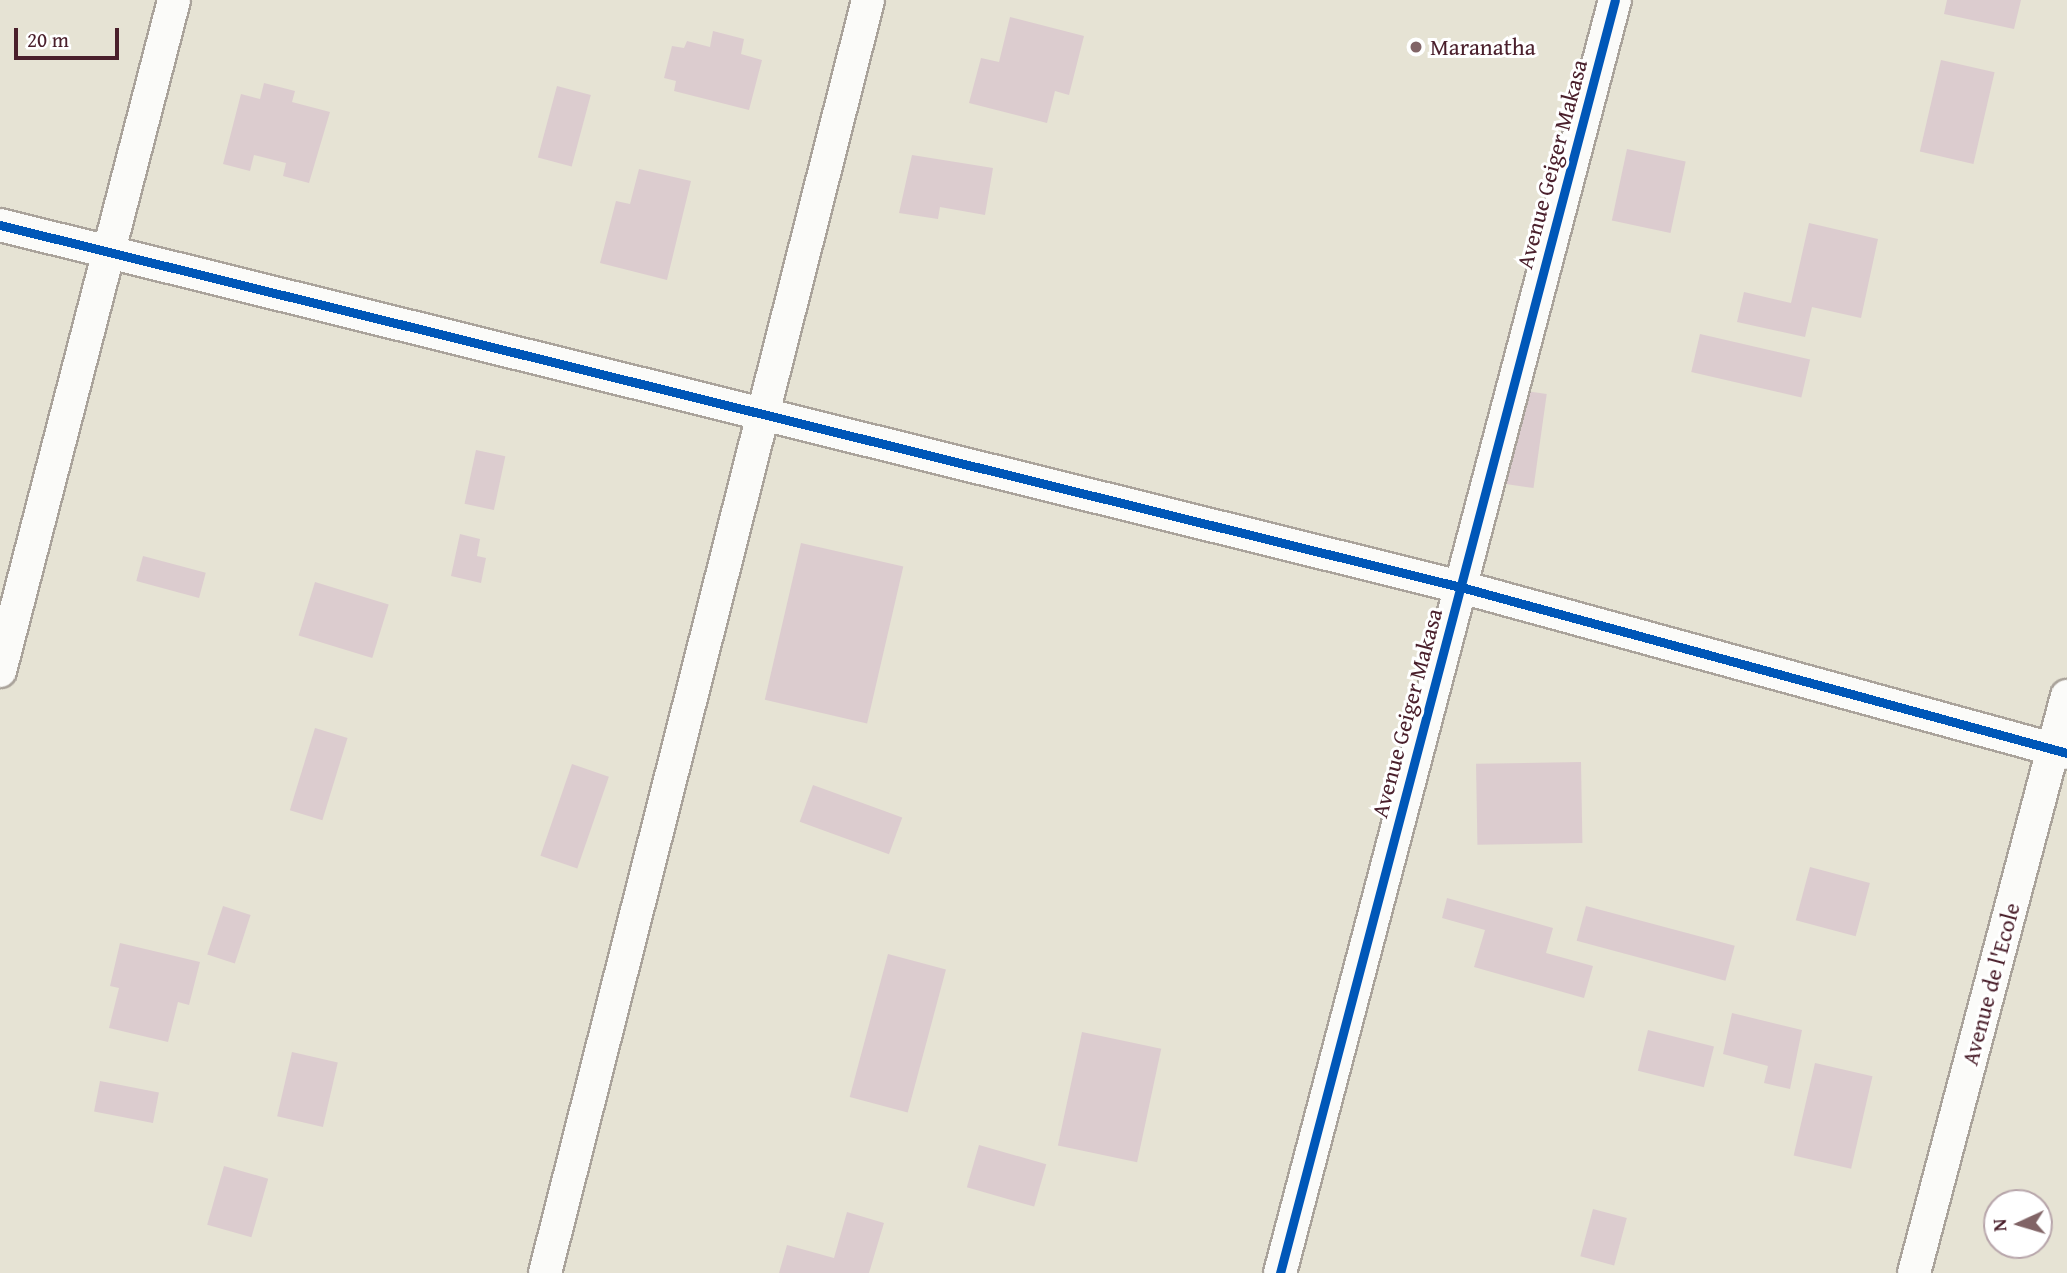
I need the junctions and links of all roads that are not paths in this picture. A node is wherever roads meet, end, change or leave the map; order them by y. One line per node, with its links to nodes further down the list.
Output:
1 (174, 0): 5 (street)
2 (868, 0): 6 (street)
3 (1615, 0): 7 (street, Avenue Geiger Makasa)
4 (0, 225): 5 (street)
5 (109, 252): 6 (street); 8 (street)
6 (763, 414): 7 (street); 11 (street)
7 (1461, 587): 10 (street); 12 (street, Avenue Geiger Makasa)
8 (0, 671)
9 (2067, 696): 10 (street, Avenue de l'Ecole)
10 (2060, 751): 13 (street, Avenue de l'Ecole)
11 (545, 1273)
12 (1280, 1273)
13 (1914, 1273)

